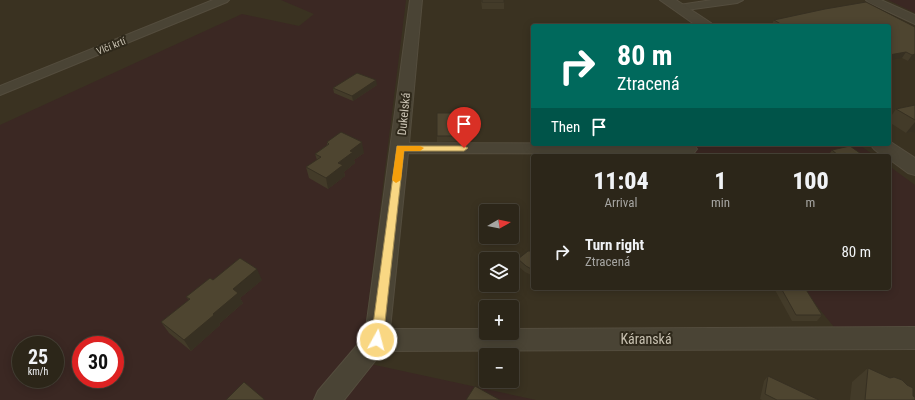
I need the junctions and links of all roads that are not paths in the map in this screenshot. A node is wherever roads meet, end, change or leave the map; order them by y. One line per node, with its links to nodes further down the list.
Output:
1 (223, 0): 9 (street, Vlčí krtí)
2 (416, 0): 11 (street, Dukelská)
3 (667, 0): 6 (street)
4 (737, 0): 6 (street)
5 (872, 0): 7 (street)
6 (679, 8): 8 (street)
7 (915, 20)
8 (703, 24)
9 (0, 92)
10 (883, 146): 13 (street)
11 (400, 148): 12 (street); 15 (street, Dukelská)
12 (688, 148)
13 (915, 168)
14 (915, 338): 15 (street, Káranská)
15 (377, 340): 16 (street)
16 (327, 400)

